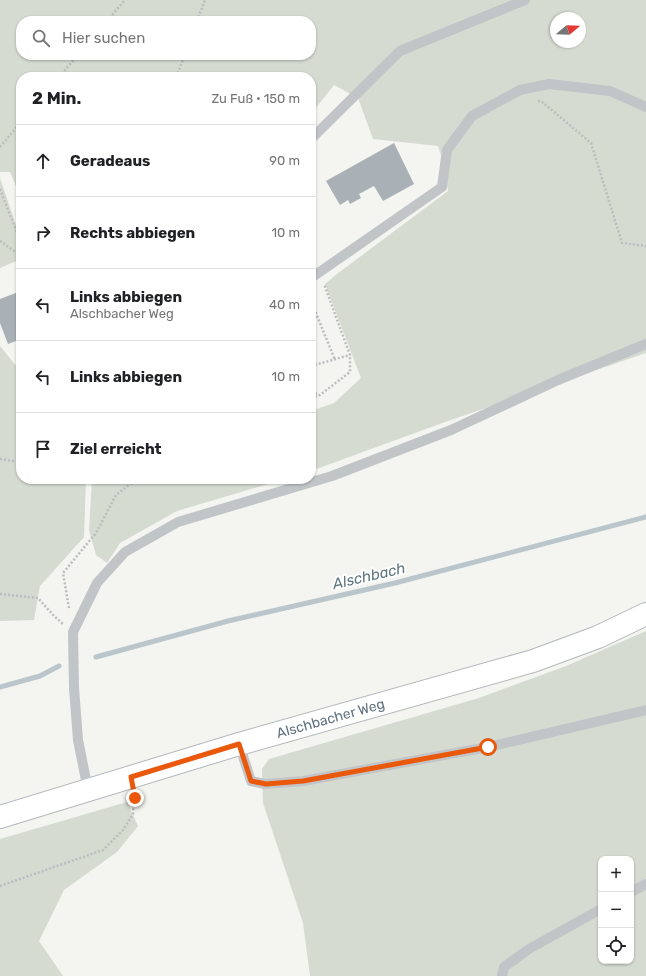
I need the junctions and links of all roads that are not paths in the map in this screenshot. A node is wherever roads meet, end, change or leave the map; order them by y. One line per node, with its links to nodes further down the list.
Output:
1 (525, 0): 3 (lane)
2 (646, 107): 4 (lane)
3 (316, 134)
4 (316, 274)
5 (646, 344): 6 (lane)
6 (316, 480)
7 (303, 484): 11 (lane)
8 (646, 614): 10 (street, Alschbacher Weg)
9 (646, 710): 10 (lane)
10 (239, 744): 11 (street, Alschbacher Weg)
11 (90, 790): 12 (street, Alschbacher Weg)
12 (5, 815)
13 (646, 884): 14 (lane)
14 (634, 890)
15 (598, 911): 16 (lane)
16 (502, 976)

